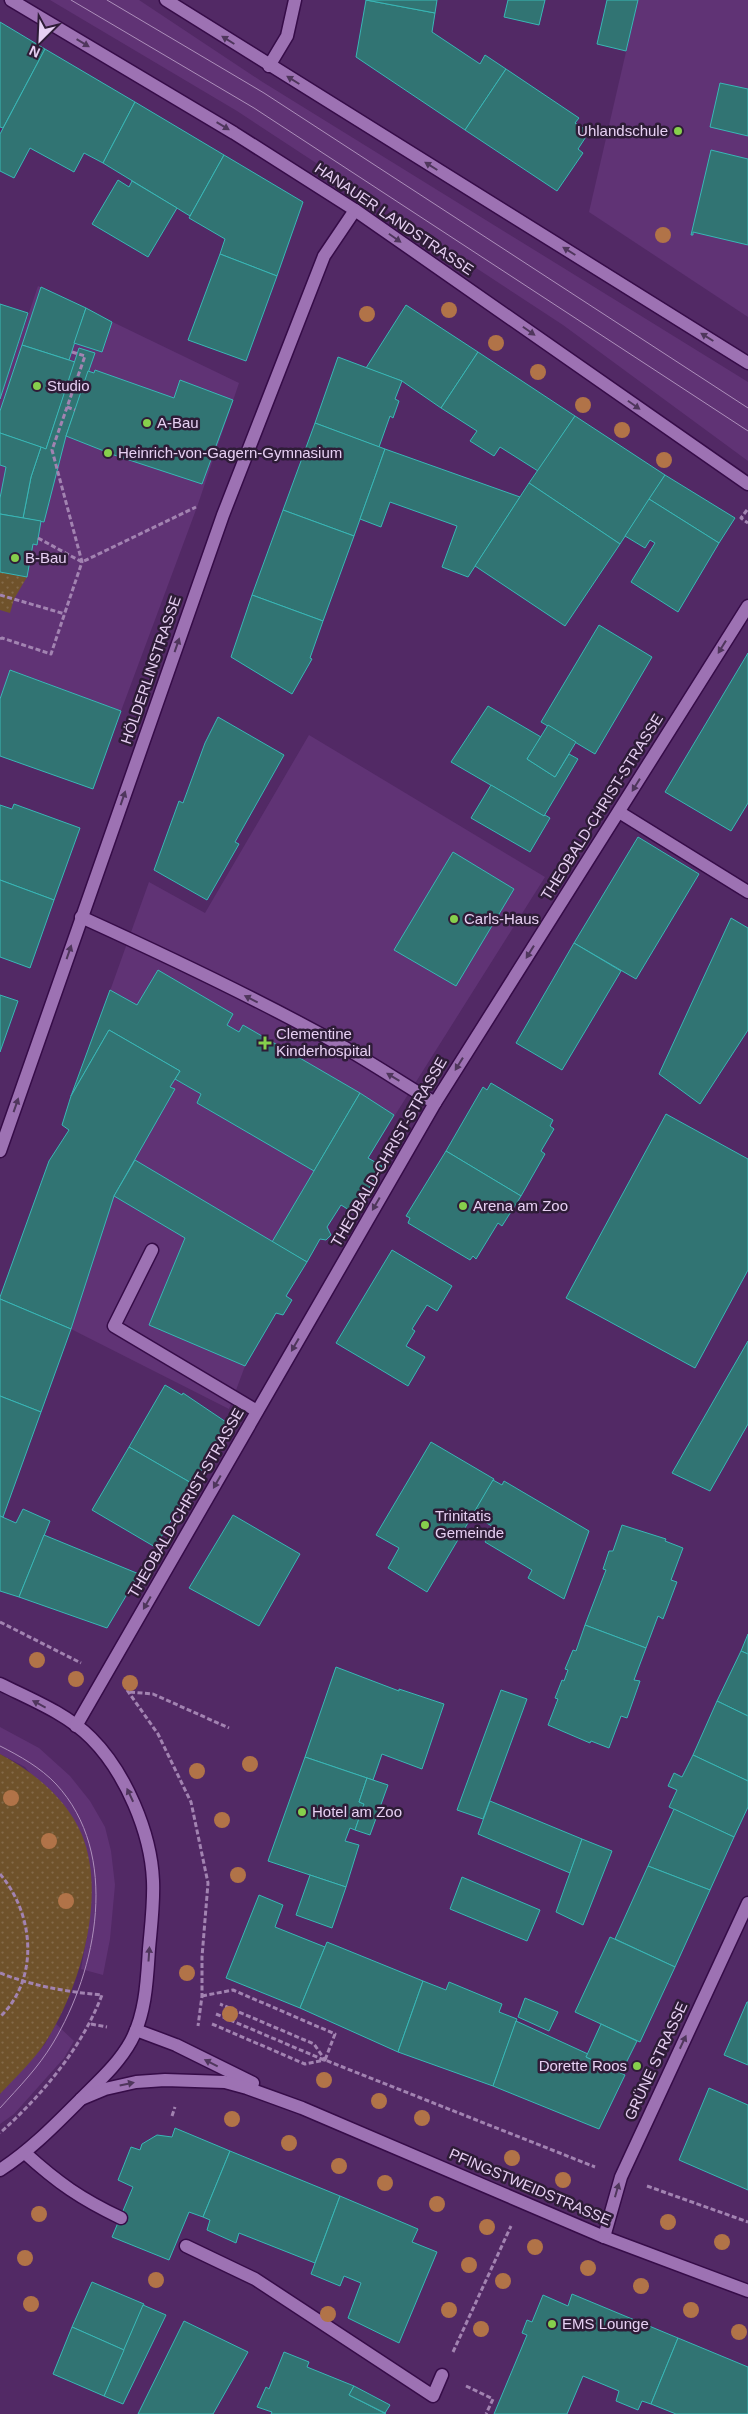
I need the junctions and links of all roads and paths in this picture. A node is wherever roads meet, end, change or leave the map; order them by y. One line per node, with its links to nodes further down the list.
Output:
1 (11, 0): 5 (street, HANAUER LANDSTRASSE, one-way to 5)
2 (166, 0): 4 (street, one-way to 2)
3 (295, 0): 4 (street)
4 (269, 66): 7 (street, one-way to 4)
5 (355, 210): 10 (street, HANAUER LANDSTRASSE, one-way to 10); 12 (street, HÖLDERLINSTRASSE)
6 (72, 352): 8 (path)
7 (748, 363)
8 (67, 407): 9 (path); 15 (path)
9 (75, 410)
10 (748, 484)
11 (747, 510): 13 (path)
12 (223, 515): 15 (path); 22 (street, HÖLDERLINSTRASSE, one-way to 12)
13 (748, 523)
14 (38, 538): 15 (path)
15 (82, 562): 18 (path)
16 (0, 595): 18 (path)
17 (748, 606): 20 (street, THEOBALD-CHRIST-STRASSE, one-way to 20)
18 (65, 614): 19 (path)
19 (0, 639)
20 (619, 812): 21 (street); 23 (street, THEOBALD-CHRIST-STRASSE, one-way to 23)
21 (748, 892)
22 (81, 917): 23 (street, one-way to 22); 24 (street, HÖLDERLINSTRASSE, one-way to 22)
23 (434, 1103): 26 (street, THEOBALD-CHRIST-STRASSE, one-way to 26)
24 (0, 1151)
25 (152, 1250): 26 (street)
26 (257, 1411): 29 (street, THEOBALD-CHRIST-STRASSE, one-way to 29)
27 (0, 1684): 29 (street, one-way to 27)
28 (130, 1692): 30 (path)
29 (76, 1726): 40 (street, one-way to 29)
30 (229, 1728)
31 (0, 1874): 34 (path)
32 (748, 1903): 52 (street, GRÜNE STRASSE, one-way to 32)
33 (0, 1973): 34 (path)
34 (22, 1982): 38 (path); 44 (path)
35 (202, 1996): 41 (path)
36 (220, 2004): 41 (path)
37 (216, 2014): 41 (path)
38 (0, 2017)
39 (212, 2024): 41 (path)
40 (136, 2030): 42 (street); 43 (street, PFINGSTWEIDSTRASSE, one-way to 40)
41 (325, 2060): 46 (path)
42 (81, 2099): 43 (street, PFINGSTWEIDSTRASSE, one-way to 43); 45 (street)
43 (302, 2108): 49 (street, PFINGSTWEIDSTRASSE)
44 (0, 2133)
45 (25, 2152): 47 (street); 50 (street)
46 (595, 2167)
47 (0, 2170)
48 (641, 2184): 51 (path)
49 (521, 2202): 52 (street, PFINGSTWEIDSTRASSE); 55 (path)
50 (121, 2218)
51 (748, 2222)
52 (604, 2237): 54 (street, PFINGSTWEIDSTRASSE)
53 (186, 2246): 55 (street)
54 (748, 2291)
55 (442, 2375)
56 (493, 2399): 57 (path)
57 (486, 2414)

